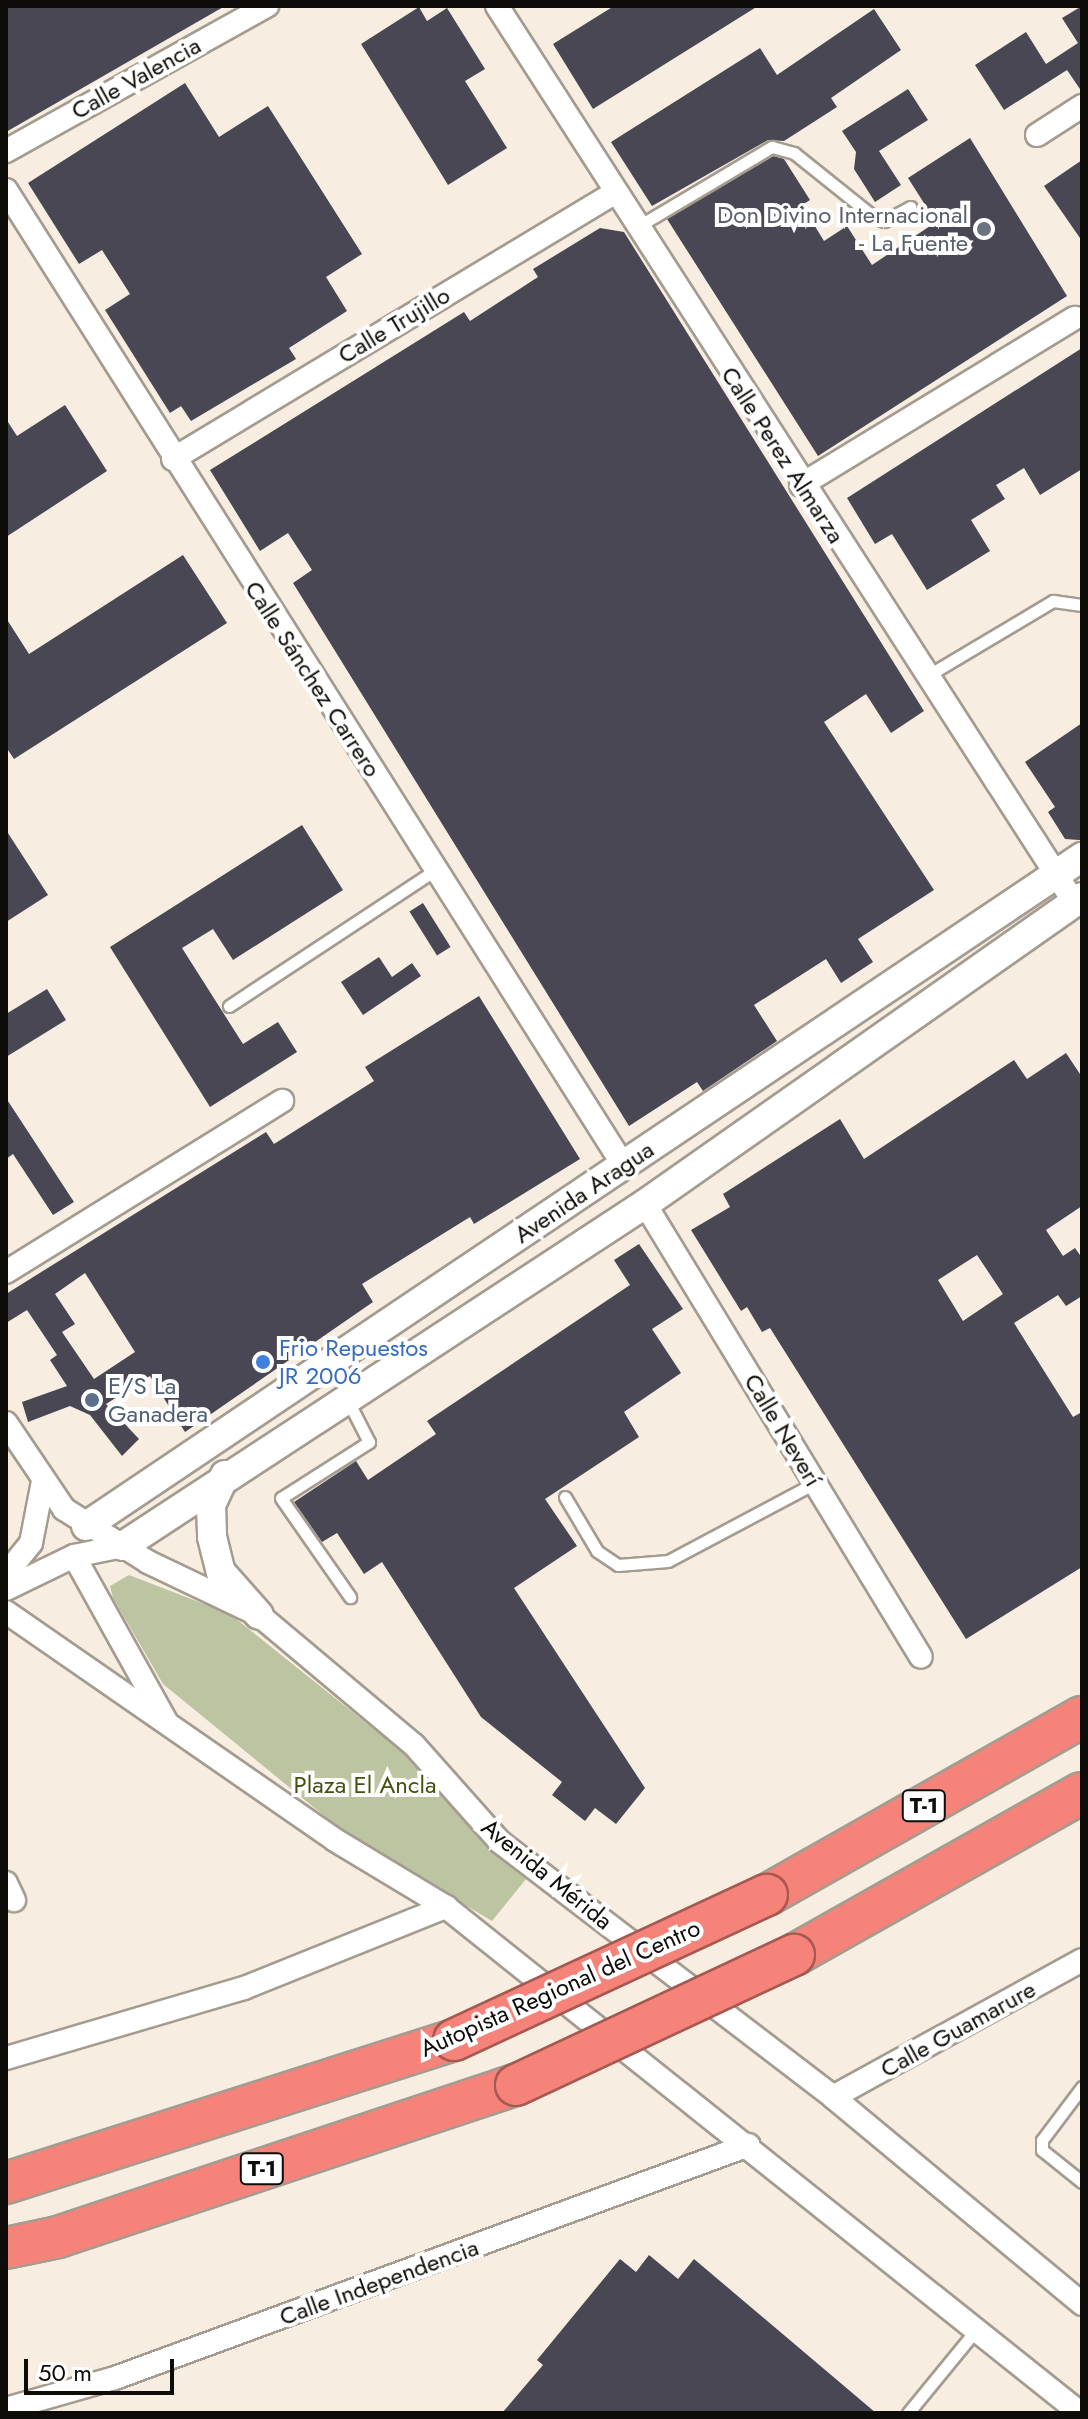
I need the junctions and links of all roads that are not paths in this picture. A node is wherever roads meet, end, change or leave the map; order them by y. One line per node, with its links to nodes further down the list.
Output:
1 (267, 6): 5 (street, Calle Valencia)
2 (497, 6): 7 (street, Calle Perez Almarza)
3 (1082, 106): 4 (street)
4 (1037, 135)
5 (6, 151)
6 (6, 190): 11 (street, Calle Sánchez Carrero)
7 (616, 192): 9 (street, Calle Perez Almarza); 11 (street, Calle Trujillo)
8 (910, 207): 9 (lane)
9 (637, 227): 12 (street, Calle Perez Almarza)
10 (1075, 318): 12 (street)
11 (173, 459): 16 (street, Calle Sánchez Carrero)
12 (801, 485): 14 (street, Calle Perez Almarza)
13 (1082, 605): 14 (lane)
14 (927, 676): 17 (street, Calle Perez Almarza)
15 (1082, 857): 17 (street, Avenida Aragua)
16 (435, 870): 19 (lane); 21 (street, Calle Sánchez Carrero)
17 (1055, 875): 18 (street, Calle Perez Almarza); 21 (street, Avenida Aragua)
18 (1079, 903): 22 (street, Avenida Aragua)
19 (229, 1006)
20 (282, 1101): 23 (street)
21 (624, 1166): 30 (street, Avenida Aragua)
22 (645, 1204): 24 (street, Avenida Aragua); 28 (street, Calle Neverí)
23 (6, 1272)
24 (346, 1397): 26 (street, Avenida Aragua); 35 (lane)
25 (6, 1423): 27 (street, Avenida Mérida)
26 (225, 1475): 31 (street, Avenida Aragua); 37 (street)
27 (43, 1481): 30 (street, Avenida Mérida); 33 (street)
28 (815, 1483): 29 (lane); 38 (street, Calle Neverí)
29 (565, 1497)
30 (86, 1526): 31 (street, Avenida Mérida); 32 (street)
31 (123, 1546): 32 (street); 37 (street, Avenida Mérida)
32 (74, 1556): 34 (street); 40 (street)
33 (6, 1574)
34 (6, 1589)
35 (350, 1597)
36 (6, 1612): 40 (street)
37 (259, 1615): 46 (street, Avenida Mérida)
38 (921, 1657)
39 (1082, 1717): 49 (highway, Autopista Regional del Centro / T-1, bridge)
40 (166, 1721): 42 (street)
41 (1082, 1793): 50 (highway, T-1, bridge)
42 (446, 1907): 44 (street); 47 (street)
43 (1082, 1960): 46 (street, Calle Guamarure)
44 (6, 2058)
45 (1082, 2087): 48 (lane)
46 (833, 2097): 51 (street, Avenida Mérida)
47 (749, 2145): 52 (street); 53 (street, Calle Independencia)
48 (1082, 2182)
49 (6, 2183)
50 (6, 2248)
51 (1082, 2304)
52 (977, 2329): 54 (lane); 55 (street)
53 (6, 2409)
54 (908, 2413)
55 (1080, 2413)

